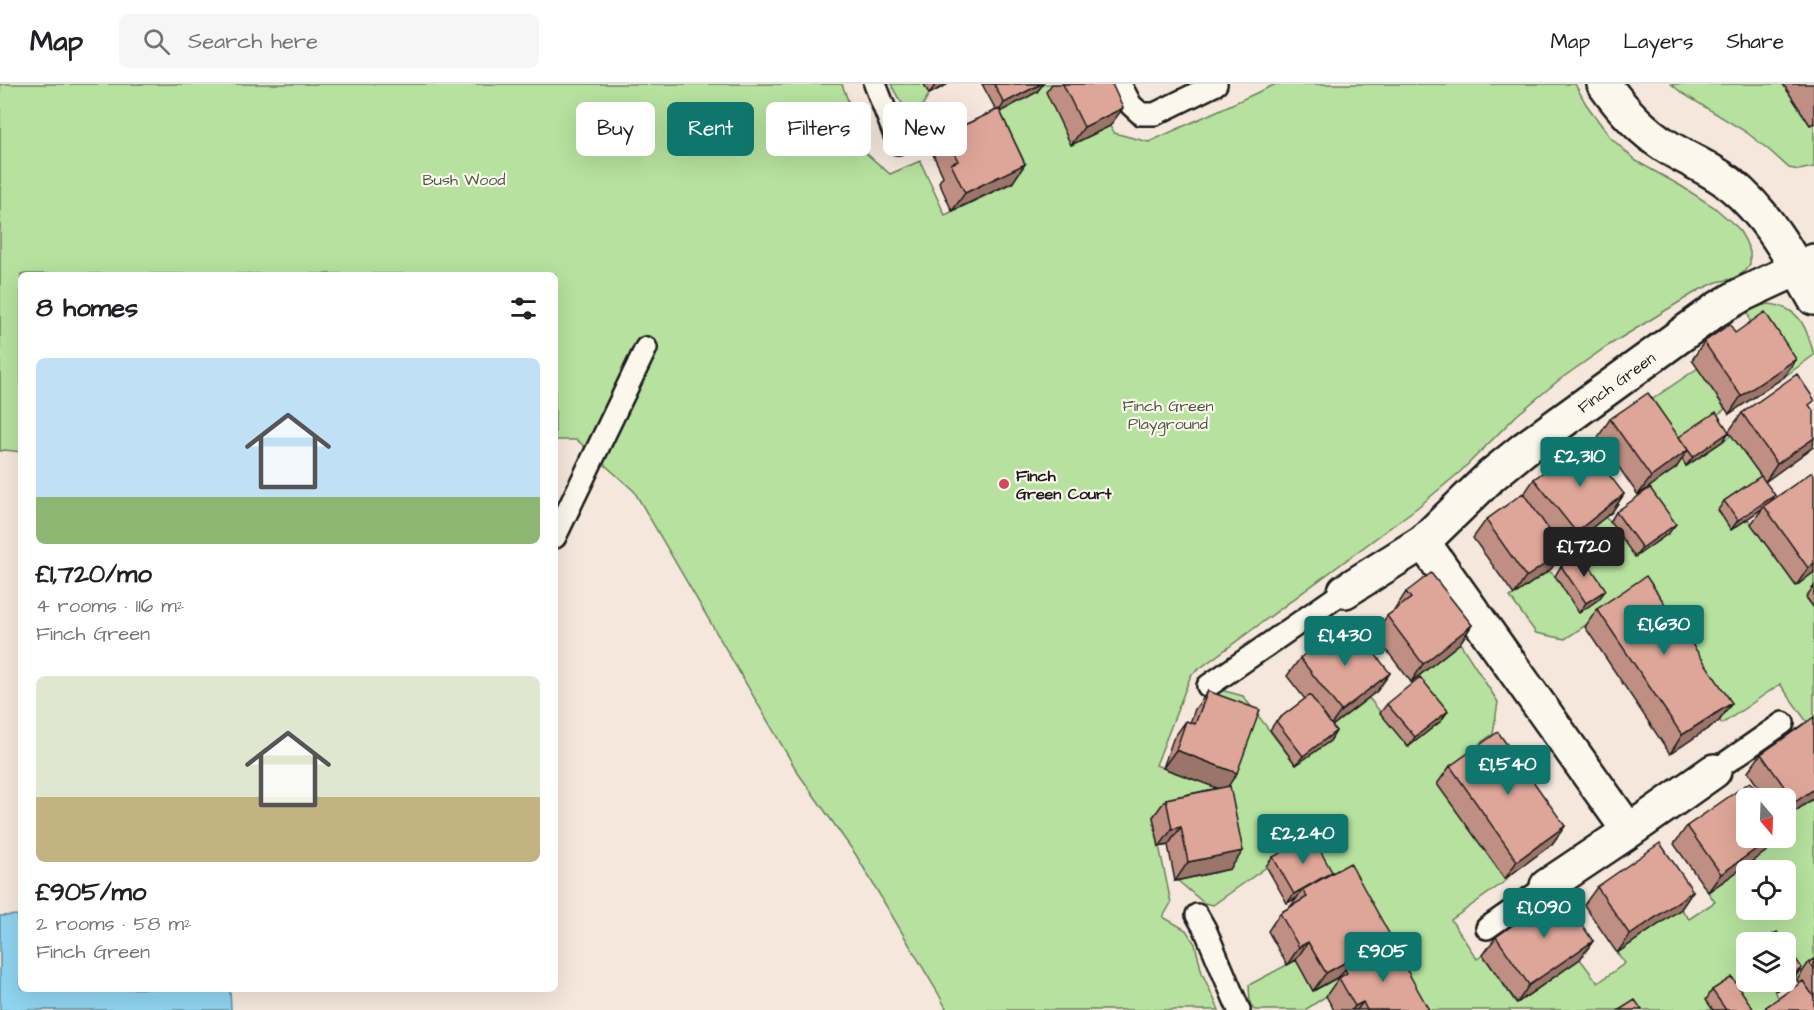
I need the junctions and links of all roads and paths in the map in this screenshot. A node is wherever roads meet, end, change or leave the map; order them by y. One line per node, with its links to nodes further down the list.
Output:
1 (876, 84): 5 (lane)
2 (1120, 84): 3 (lane)
3 (1216, 84)
4 (1604, 84): 6 (street)
5 (883, 103)
6 (1806, 265): 7 (street); 10 (street, Finch Green)
7 (1814, 298)
8 (645, 348): 9 (lane)
9 (558, 531)
10 (1423, 542): 11 (street, Finch Green); 15 (street)
11 (1345, 591): 12 (lane)
12 (1208, 686)
13 (1783, 723): 14 (lane)
14 (1714, 771): 15 (street)
15 (1629, 831): 16 (street)
16 (1547, 886): 18 (lane)
17 (1197, 915): 19 (lane)
18 (1487, 928)
19 (1239, 1010)

